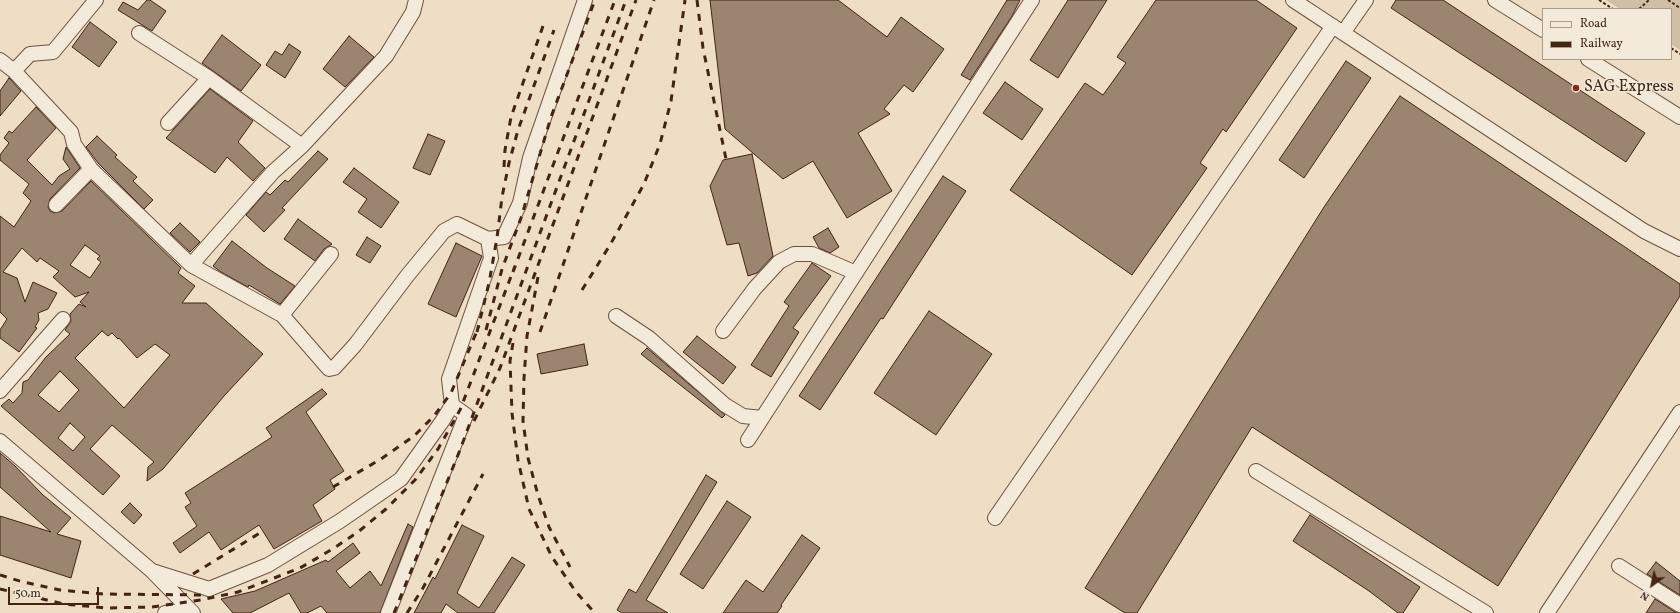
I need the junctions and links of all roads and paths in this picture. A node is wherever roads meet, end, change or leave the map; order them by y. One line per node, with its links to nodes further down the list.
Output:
1 (96, 0): 19 (street)
2 (416, 0): 23 (street)
3 (585, 0): 26 (street)
4 (1032, 0): 30 (street)
5 (1293, 0): 15 (street)
6 (1366, 0): 15 (street)
7 (1495, 0): 14 (street)
8 (1599, 0): 11 (path)
9 (1648, 0): 12 (path)
10 (1668, 0): 13 (path)
11 (1611, 8)
12 (1640, 8)
13 (1680, 8)
14 (1542, 29)
15 (1338, 30): 27 (street); 42 (street)
16 (139, 33): 20 (street)
17 (0, 60): 19 (street)
18 (1590, 60): 21 (street)
19 (14, 71): 24 (street)
20 (209, 78): 22 (street); 23 (street)
21 (1680, 117)
22 (168, 122)
23 (302, 146): 29 (street)
24 (91, 170): 25 (street); 29 (street)
25 (56, 205)
26 (488, 239): 31 (street); 36 (street)
27 (1680, 249)
28 (331, 254): 31 (street)
29 (191, 265): 31 (street)
30 (856, 273): 34 (street); 38 (street)
31 (282, 315)
32 (616, 316): 38 (street)
33 (63, 319): 35 (street)
34 (723, 331)
35 (0, 391)
36 (452, 405): 44 (street); 48 (street)
37 (1680, 412): 50 (street)
38 (762, 418): 39 (street)
39 (748, 440)
40 (0, 441): 44 (street)
41 (1256, 471): 49 (street)
42 (995, 518)
43 (1619, 566): 45 (street)
44 (152, 571): 46 (street)
45 (1680, 605)
46 (191, 611): 47 (street)
47 (165, 613)
48 (388, 613)
49 (1486, 613)
50 (1547, 613)

